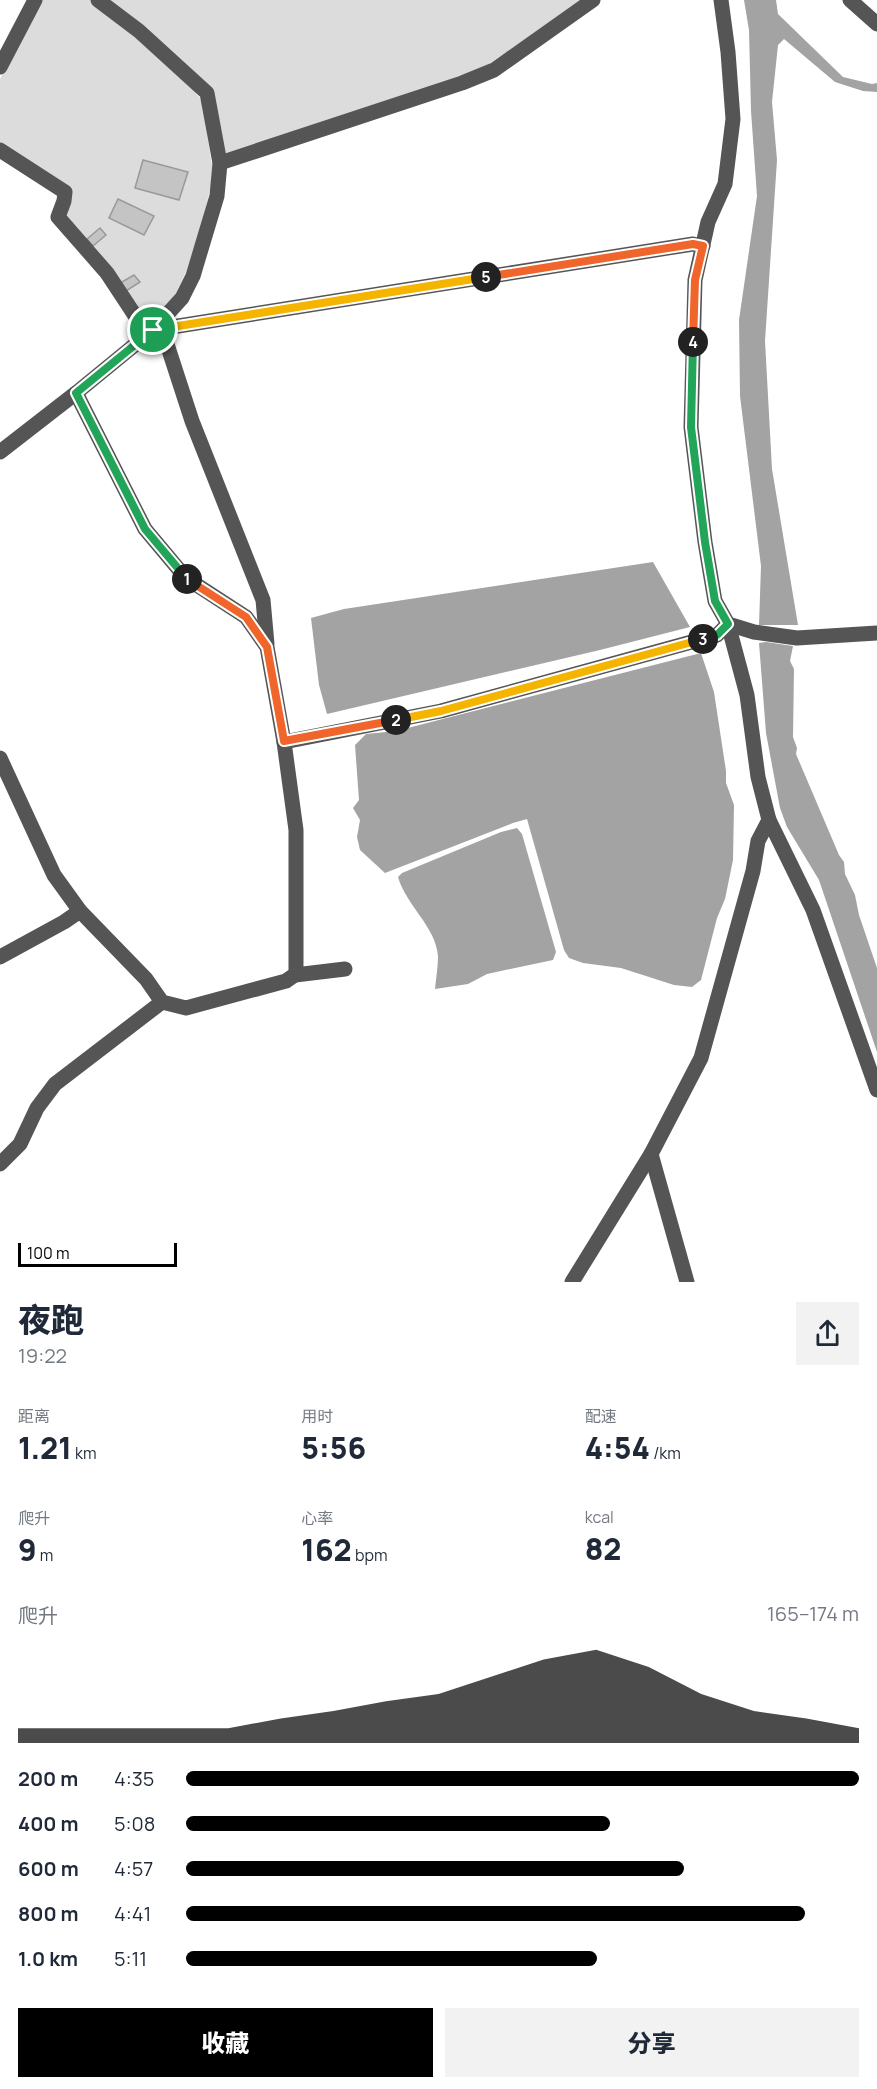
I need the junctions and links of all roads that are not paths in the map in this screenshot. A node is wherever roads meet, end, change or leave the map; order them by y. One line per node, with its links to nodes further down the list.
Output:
1 (35, 0): 7 (street)
2 (98, 0): 9 (street)
3 (593, 0): 9 (street)
4 (721, 0): 10 (street)
5 (850, 0): 6 (street)
6 (877, 24)
7 (0, 67)
8 (0, 150): 11 (street)
9 (220, 163): 11 (street)
10 (703, 246): 11 (street); 14 (street)
11 (153, 330): 12 (street); 16 (street)
12 (76, 393): 13 (street); 16 (street)
13 (0, 452)
14 (728, 624): 15 (street); 17 (street); 19 (street)
15 (877, 633)
16 (267, 647): 17 (street)
17 (284, 741): 23 (street)
18 (0, 758): 20 (street)
19 (770, 820): 25 (street); 26 (street)
20 (80, 911): 21 (street); 24 (street)
21 (0, 957)
22 (345, 969): 23 (street)
23 (295, 975): 24 (street)
24 (162, 1002): 27 (street)
25 (877, 1090)
26 (651, 1154): 28 (street); 29 (street)
27 (0, 1164)
28 (572, 1282)
29 (687, 1282)

